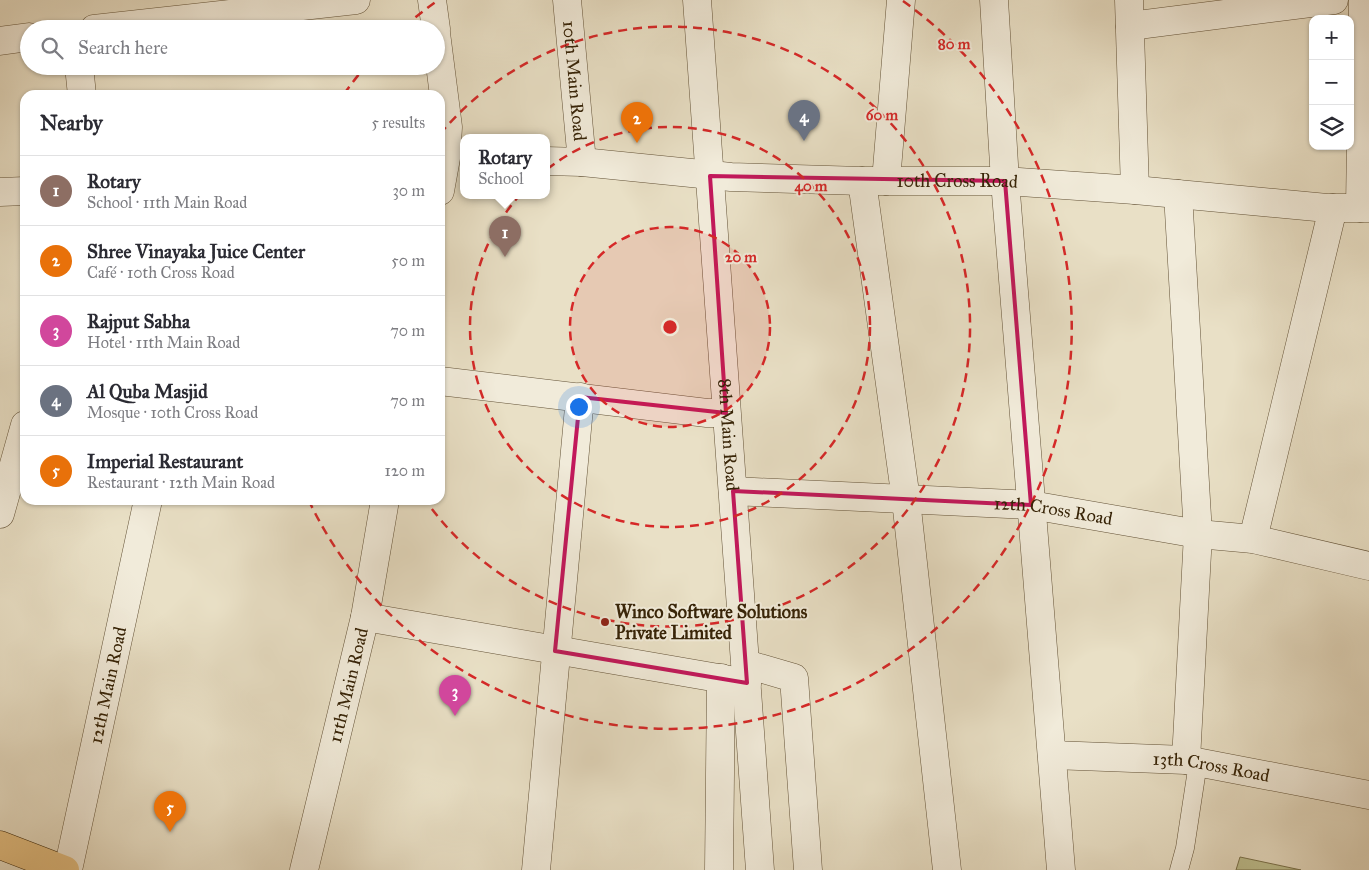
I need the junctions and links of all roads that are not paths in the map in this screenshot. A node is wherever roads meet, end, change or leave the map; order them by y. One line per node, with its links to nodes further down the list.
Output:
1 (356, 0): 10 (street)
2 (432, 0): 11 (street)
3 (567, 0): 21 (street, 10th Main Road)
4 (697, 0): 22 (street, 8th Main Road)
5 (901, 0): 24 (street)
6 (994, 0): 25 (street)
7 (1334, 0): 9 (street)
8 (1363, 0): 31 (street)
9 (1130, 13): 26 (street)
10 (175, 20)
11 (435, 20)
12 (20, 38): 13 (street)
13 (0, 41)
14 (80, 75): 16 (street)
15 (440, 75): 17 (street)
16 (81, 90)
17 (441, 90)
18 (445, 131): 19 (street)
19 (455, 158): 23 (street)
20 (550, 161): 21 (street, 10th Cross Road)
21 (582, 162): 22 (street, 10th Cross Road)
22 (710, 176): 24 (street, 10th Cross Road); 34 (street, 8th Main Road)
23 (445, 180)
24 (874, 181): 25 (street, 10th Cross Road); 37 (street)
25 (1005, 181): 26 (street, 10th Cross Road); 40 (street)
26 (1135, 190): 29 (street, 10th Cross Road)
27 (20, 191): 28 (street)
28 (0, 192)
29 (1178, 194): 30 (street, 10th Cross Road); 42 (street)
30 (1333, 208): 31 (street, 10th Cross Road); 43 (street)
31 (1364, 208)
32 (445, 381): 33 (street)
33 (580, 397): 34 (street); 46 (street)
34 (726, 413): 36 (street, 8th Main Road)
35 (20, 443): 41 (street)
36 (732, 491): 37 (street, 12th Cross Road); 47 (street, 8th Main Road)
37 (906, 500): 40 (street, 12th Cross Road); 59 (street)
38 (147, 505): 53 (street, 12th Main Road)
39 (383, 505): 45 (street, 11th Main Road)
40 (1031, 505): 42 (street, 12th Cross Road); 49 (street)
41 (0, 514)
42 (1198, 534): 43 (street, 12th Cross Road); 50 (street)
43 (1253, 539): 44 (street, 12th Cross Road)
44 (1369, 566)
45 (365, 617): 46 (street); 54 (street, 11th Main Road)
46 (556, 651): 48 (street); 55 (street)
47 (747, 674): 48 (street); 57 (street, 8th Main Road); 58 (street)
48 (721, 678): 56 (street)
49 (1052, 755): 50 (street, 13th Cross Road); 60 (street)
50 (1192, 761): 51 (street, 13th Cross Road); 61 (lane)
51 (1369, 795)
52 (0, 845): 53 (main road)
53 (66, 870)
54 (304, 870)
55 (536, 870)
56 (719, 870)
57 (760, 870)
58 (808, 870)
59 (947, 870)
60 (1061, 870)
61 (1179, 870)

